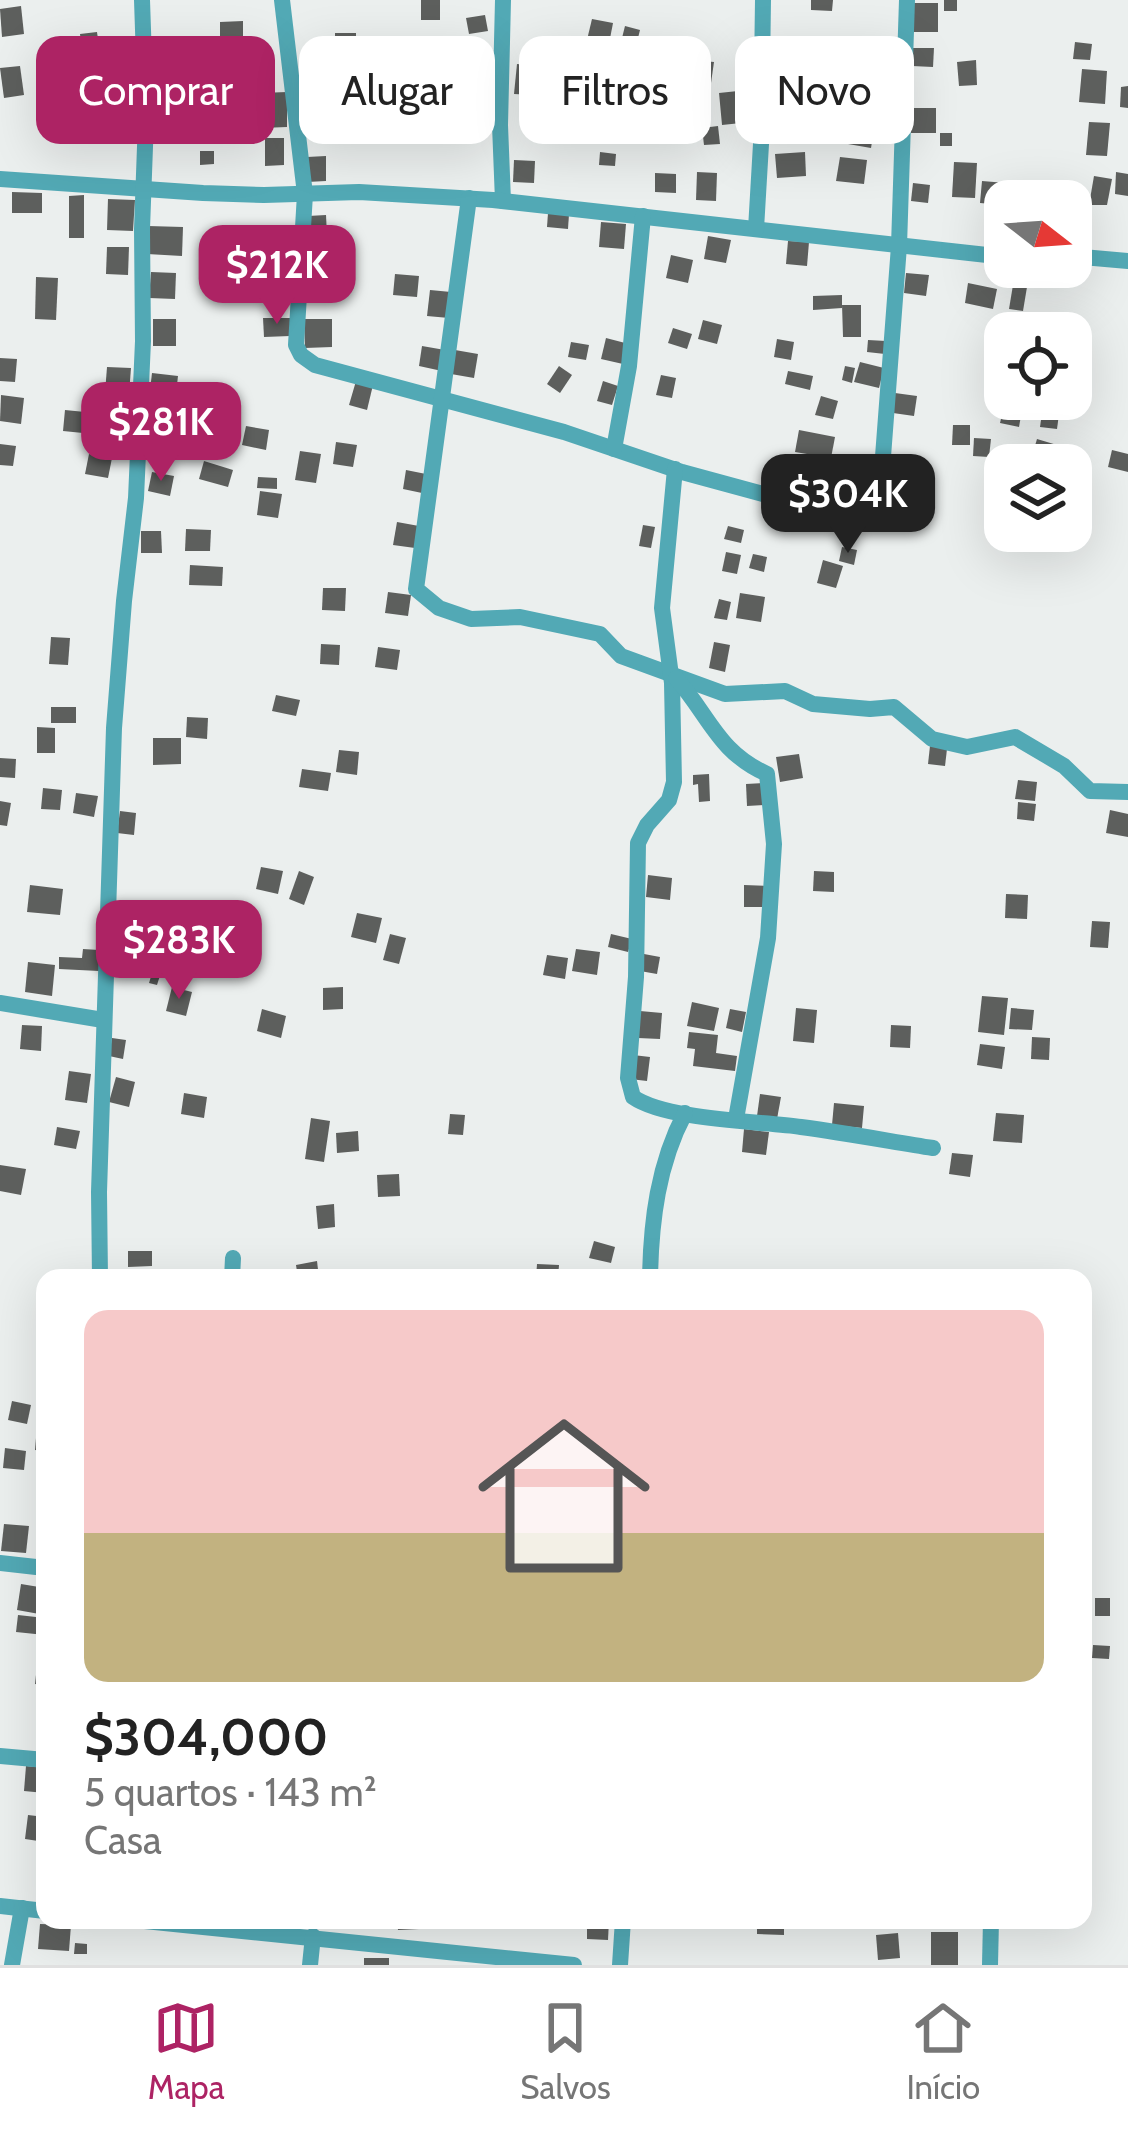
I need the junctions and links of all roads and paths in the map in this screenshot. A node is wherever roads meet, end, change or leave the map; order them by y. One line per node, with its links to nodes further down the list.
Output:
1 (142, 0): 7 (street)
2 (282, 0): 8 (street)
3 (502, 0): 10 (street)
4 (763, 0): 12 (street)
5 (907, 0): 13 (street)
6 (0, 178): 7 (street)
7 (144, 190): 8 (street); 23 (street)
8 (304, 194): 9 (street); 17 (street)
9 (469, 198): 10 (street); 17 (street)
10 (503, 201): 11 (street)
11 (643, 216): 12 (street); 18 (street)
12 (756, 229): 13 (street)
13 (899, 246): 14 (street); 19 (street)
14 (984, 255)
15 (1092, 258): 16 (street)
16 (1128, 261)
17 (442, 398): 18 (street); 20 (street)
18 (614, 449): 19 (street)
19 (675, 470): 20 (street)
20 (671, 673): 21 (street); 24 (street); 25 (street)
21 (1128, 792)
22 (0, 1003): 23 (street)
23 (103, 1021): 28 (street)
24 (685, 1113): 25 (street); 30 (street)
25 (736, 1119): 26 (street)
26 (933, 1148)
27 (233, 1258): 29 (street)
28 (100, 1269)
29 (232, 1269)
30 (651, 1269)
31 (0, 1563): 32 (street)
32 (36, 1567)
33 (0, 1756): 34 (street)
34 (36, 1759)
35 (0, 1906): 36 (street)
36 (22, 1909): 37 (street); 44 (street)
37 (36, 1910)
38 (247, 1929): 42 (street)
39 (343, 1929): 43 (street)
40 (622, 1929): 47 (street)
41 (991, 1929): 48 (street)
42 (313, 1936): 43 (street); 45 (street)
43 (342, 1940): 46 (street)
44 (12, 1965)
45 (310, 1965)
46 (574, 1965)
47 (620, 1965)
48 (990, 1965)

